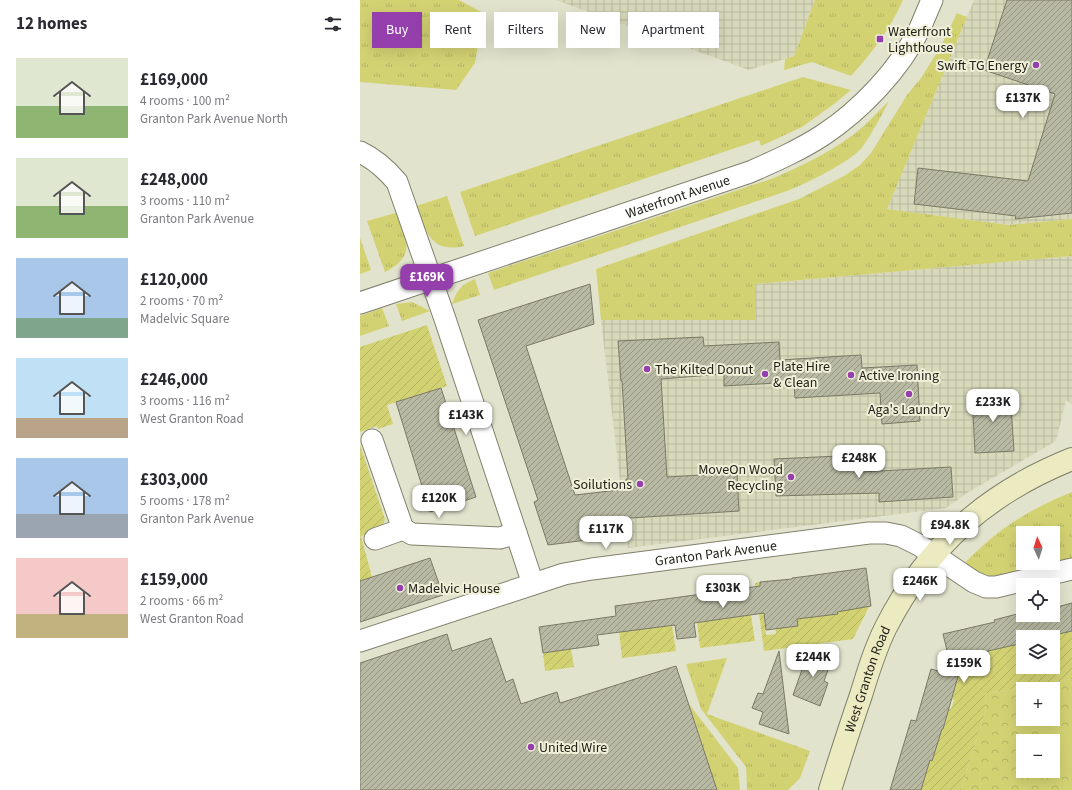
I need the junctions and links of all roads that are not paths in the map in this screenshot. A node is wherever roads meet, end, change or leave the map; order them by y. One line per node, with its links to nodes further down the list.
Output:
1 (932, 0): 3 (street, Waterfront Avenue)
2 (360, 152): 3 (street)
3 (431, 279): 4 (street, Waterfront Avenue); 8 (street)
4 (360, 303)
5 (372, 440): 7 (street)
6 (1072, 459): 10 (street, West Granton Road)
7 (403, 529): 8 (street); 9 (street)
8 (516, 533): 12 (street)
9 (375, 539)
10 (933, 555): 11 (street); 12 (street, Granton Park Avenue); 14 (street, West Granton Road)
11 (1072, 569)
12 (532, 584): 13 (street, Granton Park Avenue)
13 (360, 641)
14 (830, 790)

